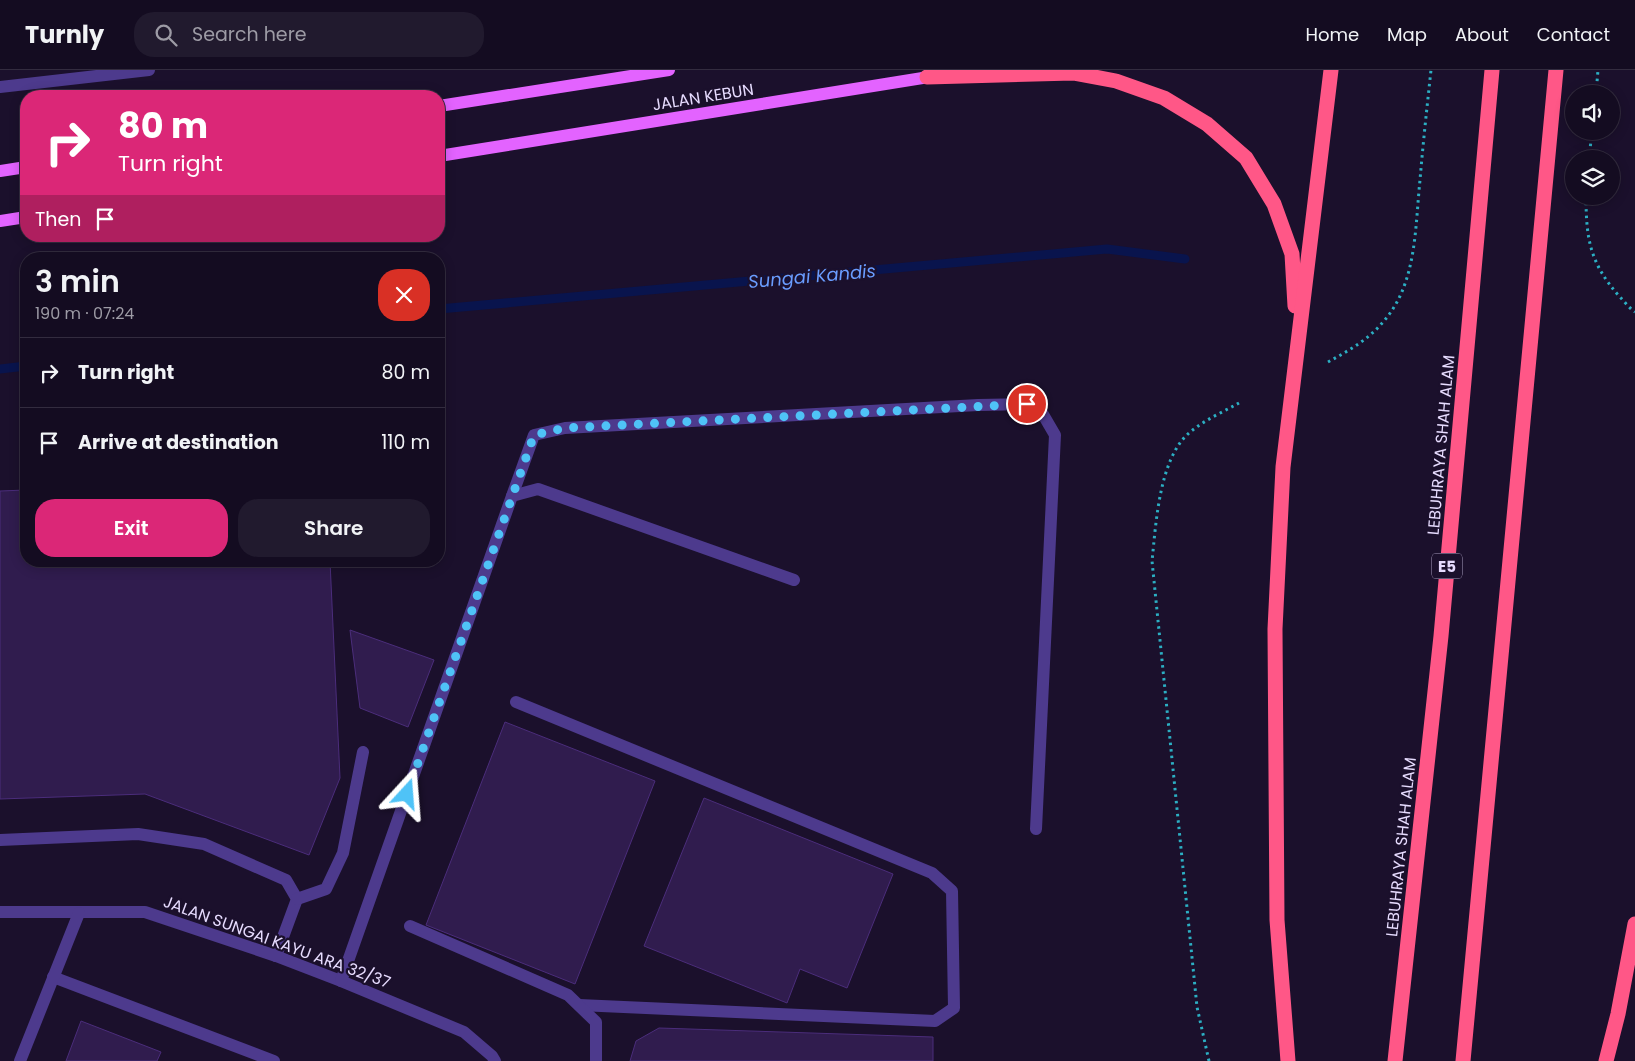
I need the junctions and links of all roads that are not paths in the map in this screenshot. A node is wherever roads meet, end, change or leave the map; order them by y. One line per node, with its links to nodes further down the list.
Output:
1 (149, 70): 8 (street)
2 (668, 70): 9 (main road, JALAN KEBUN)
3 (972, 70): 7 (main road, JALAN KEBUN)
4 (1331, 70): 15 (highway)
5 (1492, 70): 36 (highway, LEBUHRAYA SHAH ALAM / E5)
6 (1556, 70): 37 (highway)
7 (927, 77): 10 (main road, JALAN KEBUN); 15 (highway)
8 (0, 87)
9 (445, 105)
10 (445, 155)
11 (20, 168): 12 (main road)
12 (0, 171)
13 (20, 218): 14 (main road)
14 (0, 221)
15 (1297, 342): 35 (highway)
16 (512, 496): 17 (street); 20 (street); 29 (street)
17 (794, 580)
18 (516, 702): 30 (street)
19 (363, 752): 22 (street)
20 (1036, 829)
21 (0, 840): 22 (street)
22 (297, 899): 27 (street)
23 (0, 912): 24 (street, JALAN SUNGAI KAYU ARA 32/37)
24 (79, 913): 27 (street, JALAN SUNGAI KAYU ARA 32/37); 28 (street)
25 (1635, 924): 38 (highway)
26 (410, 926): 30 (street)
27 (276, 956): 29 (street, JALAN SUNGAI KAYU ARA 32/37)
28 (53, 977): 31 (street); 32 (street)
29 (341, 981): 33 (street, JALAN SUNGAI KAYU ARA 32/37)
30 (579, 1005): 34 (street)
31 (20, 1061)
32 (274, 1061)
33 (495, 1061)
34 (596, 1061)
35 (1288, 1061)
36 (1396, 1061)
37 (1463, 1061)
38 (1606, 1061)

